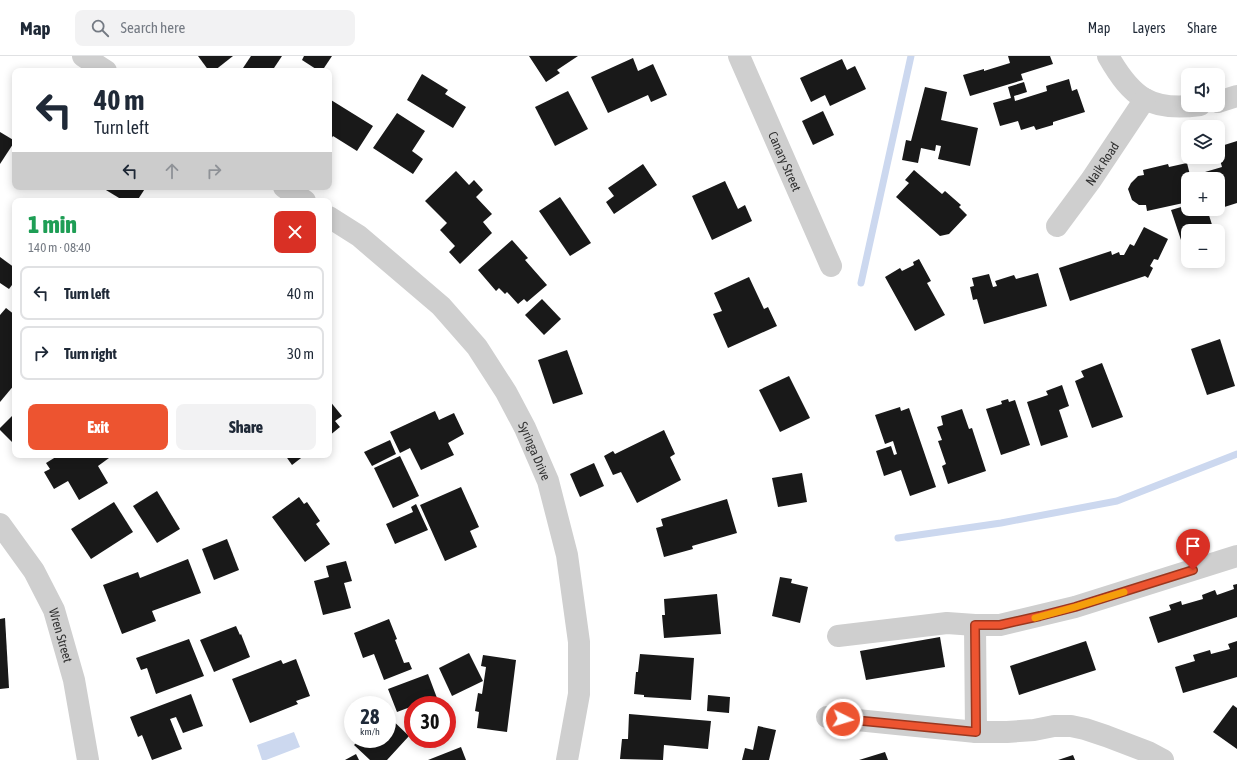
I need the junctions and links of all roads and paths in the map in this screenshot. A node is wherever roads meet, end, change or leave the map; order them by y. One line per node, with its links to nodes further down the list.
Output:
1 (83, 56): 4 (street)
2 (739, 56): 13 (street, Canary Street)
3 (1108, 56): 6 (street)
4 (101, 68)
5 (1237, 96): 7 (street)
6 (1144, 99): 8 (street); 12 (street, Naik Road)
7 (1225, 100)
8 (1181, 108)
9 (288, 190): 10 (street)
10 (300, 198)
11 (332, 219): 22 (street, Syringa Drive)
12 (1056, 226)
13 (832, 266)
14 (0, 524): 21 (street, Wren Street)
15 (1237, 556): 16 (street)
16 (975, 625): 17 (street); 19 (street)
17 (838, 636)
18 (827, 717): 19 (street)
19 (976, 732): 20 (street)
20 (1156, 756)
21 (88, 760)
22 (567, 760)

